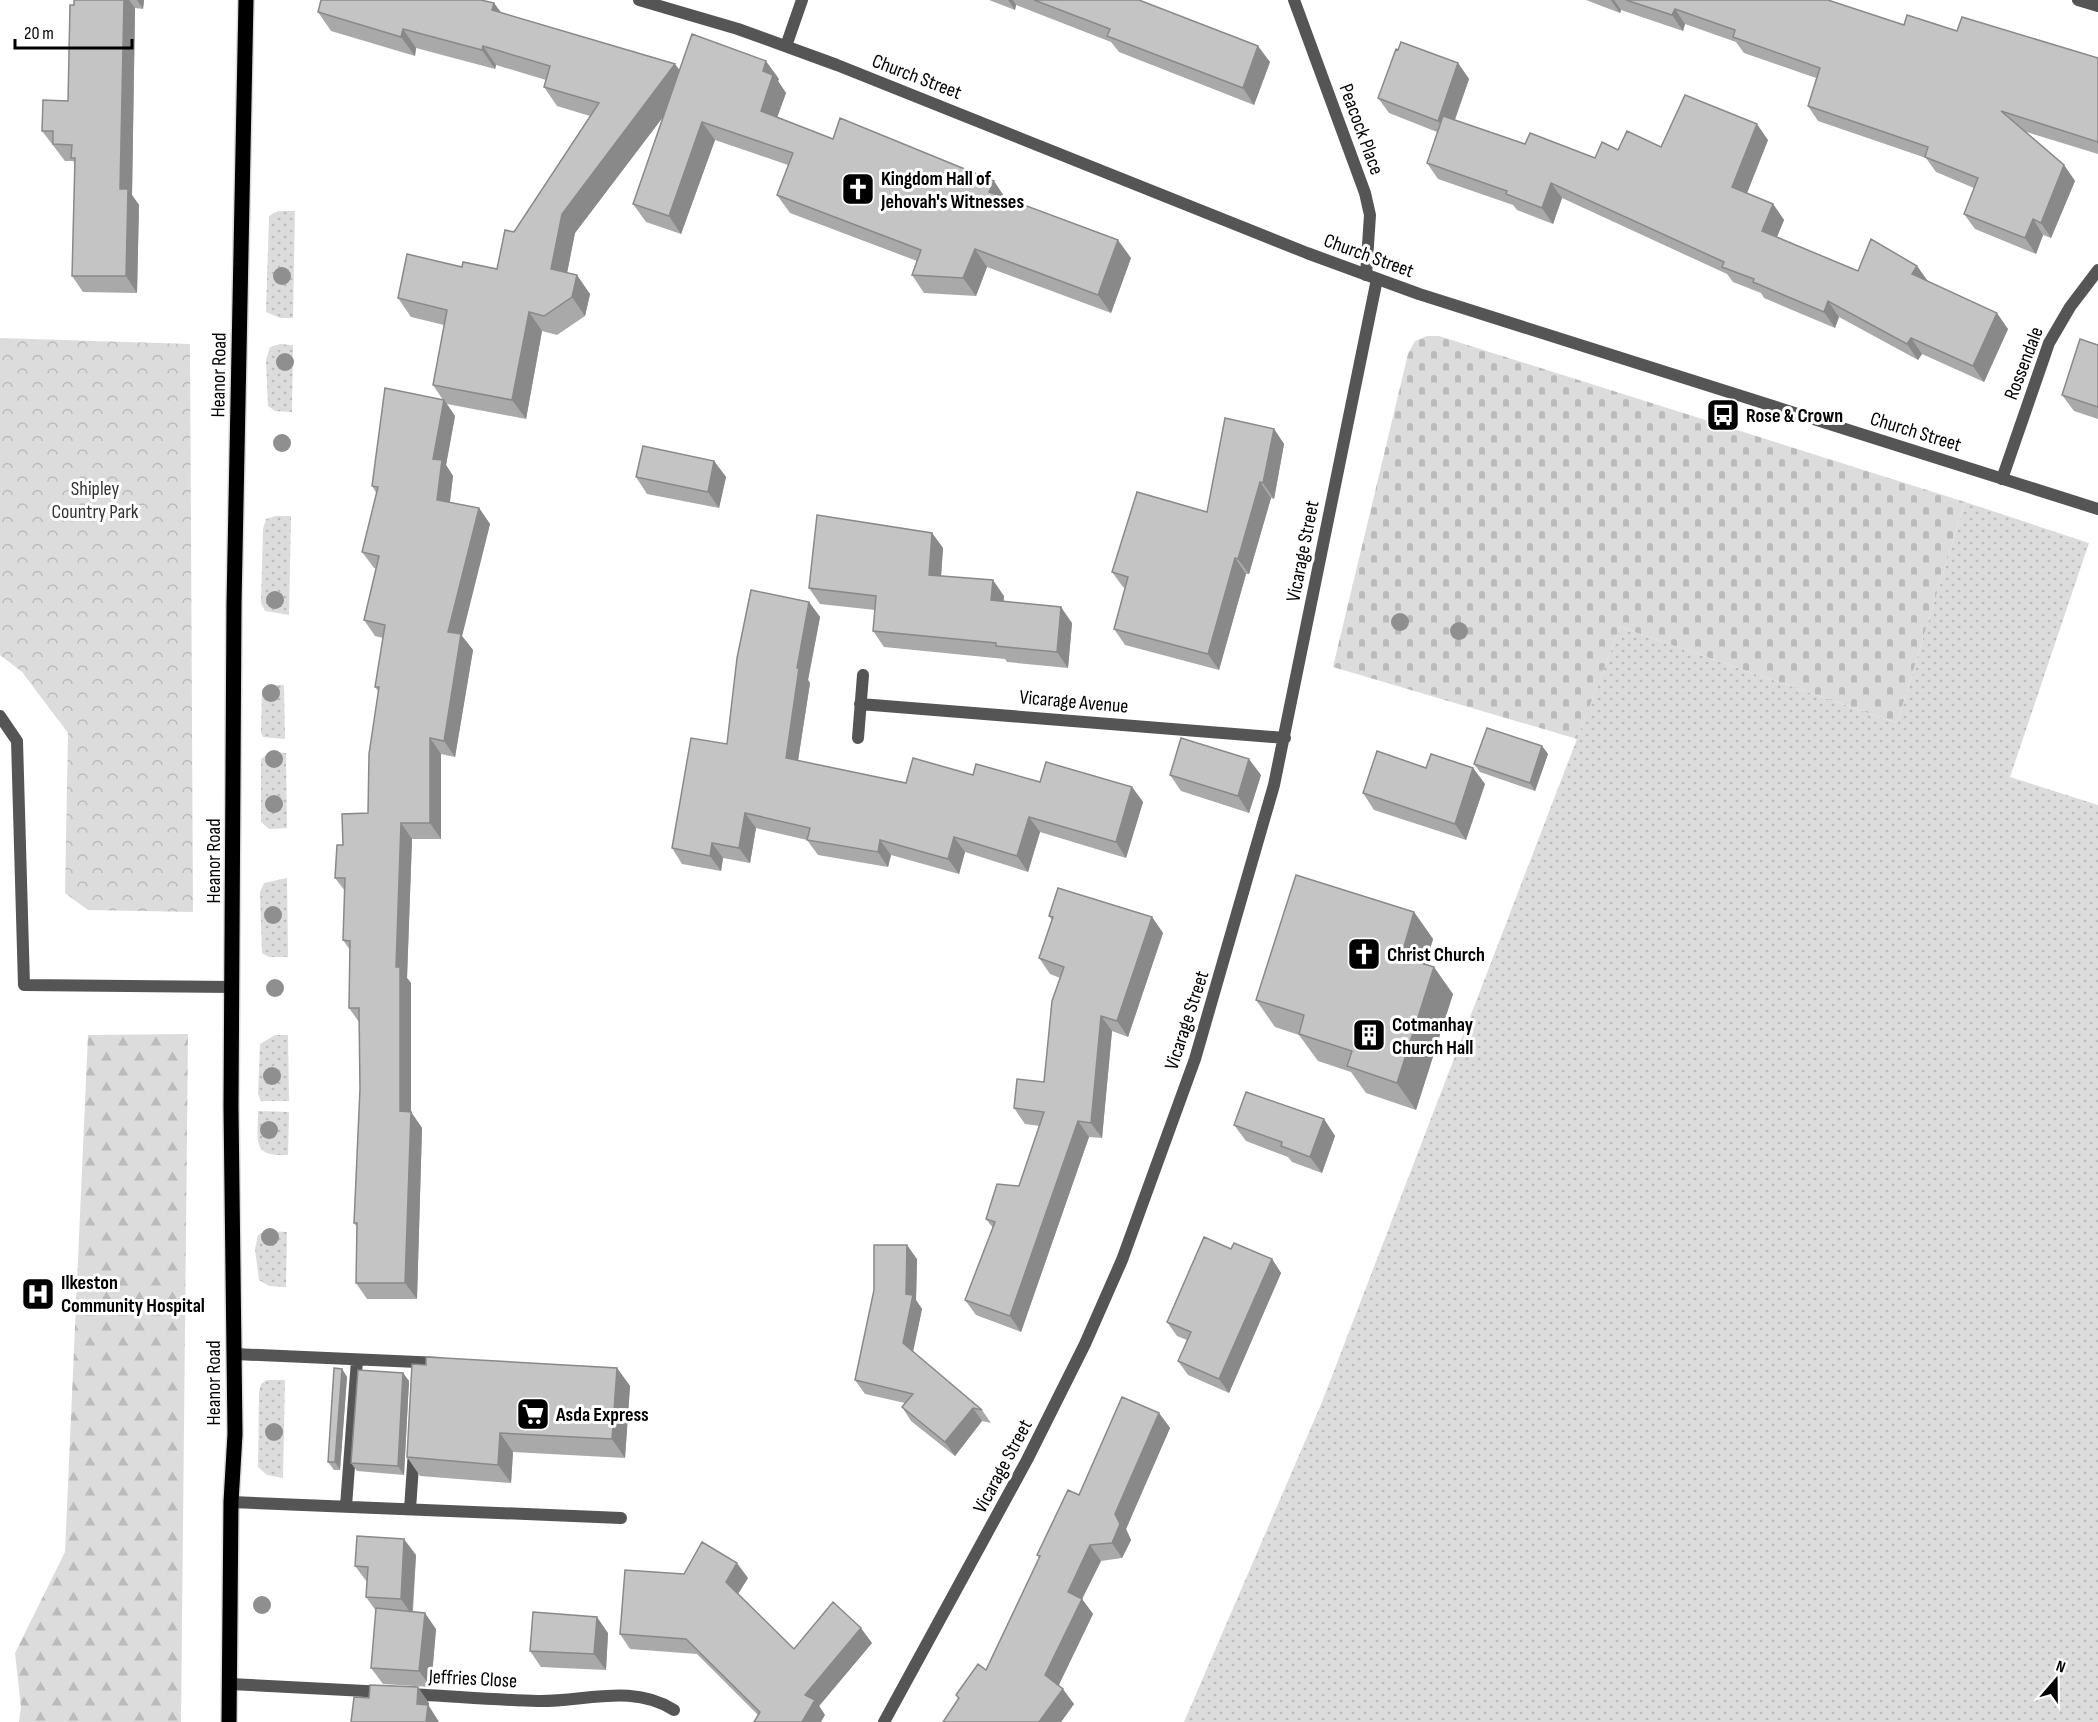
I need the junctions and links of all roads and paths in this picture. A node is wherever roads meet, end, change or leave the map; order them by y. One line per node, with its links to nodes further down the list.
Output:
1 (246, 0): 17 (main road, Heanor Road)
2 (639, 0): 7 (street, Church Street)
3 (802, 0): 7 (street)
4 (1294, 0): 9 (street, Peacock Place)
5 (2079, 0): 6 (street)
6 (2098, 6)
7 (786, 46): 9 (street, Church Street)
8 (2098, 270): 10 (street, Rossendale)
9 (1372, 277): 10 (street, Church Street); 16 (street, Vicarage Street)
10 (2002, 479): 11 (street, Church Street)
11 (2098, 509)
12 (863, 675): 13 (street)
13 (860, 704): 15 (street); 16 (street, Vicarage Avenue)
14 (0, 716): 17 (street)
15 (858, 738)
16 (1285, 738): 29 (street, Vicarage Street)
17 (233, 987): 18 (main road, Heanor Road)
18 (235, 1354): 19 (street); 22 (main road, Heanor Road)
19 (357, 1360): 20 (street); 23 (street)
20 (451, 1364)
21 (414, 1441): 24 (street)
22 (231, 1502): 23 (street); 26 (main road, Heanor Road)
23 (346, 1506): 24 (street)
24 (410, 1509): 25 (street)
25 (621, 1518)
26 (230, 1684): 27 (street, Jeffries Close); 28 (main road, Heanor Road)
27 (674, 1710)
28 (230, 1722)
29 (884, 1722)

